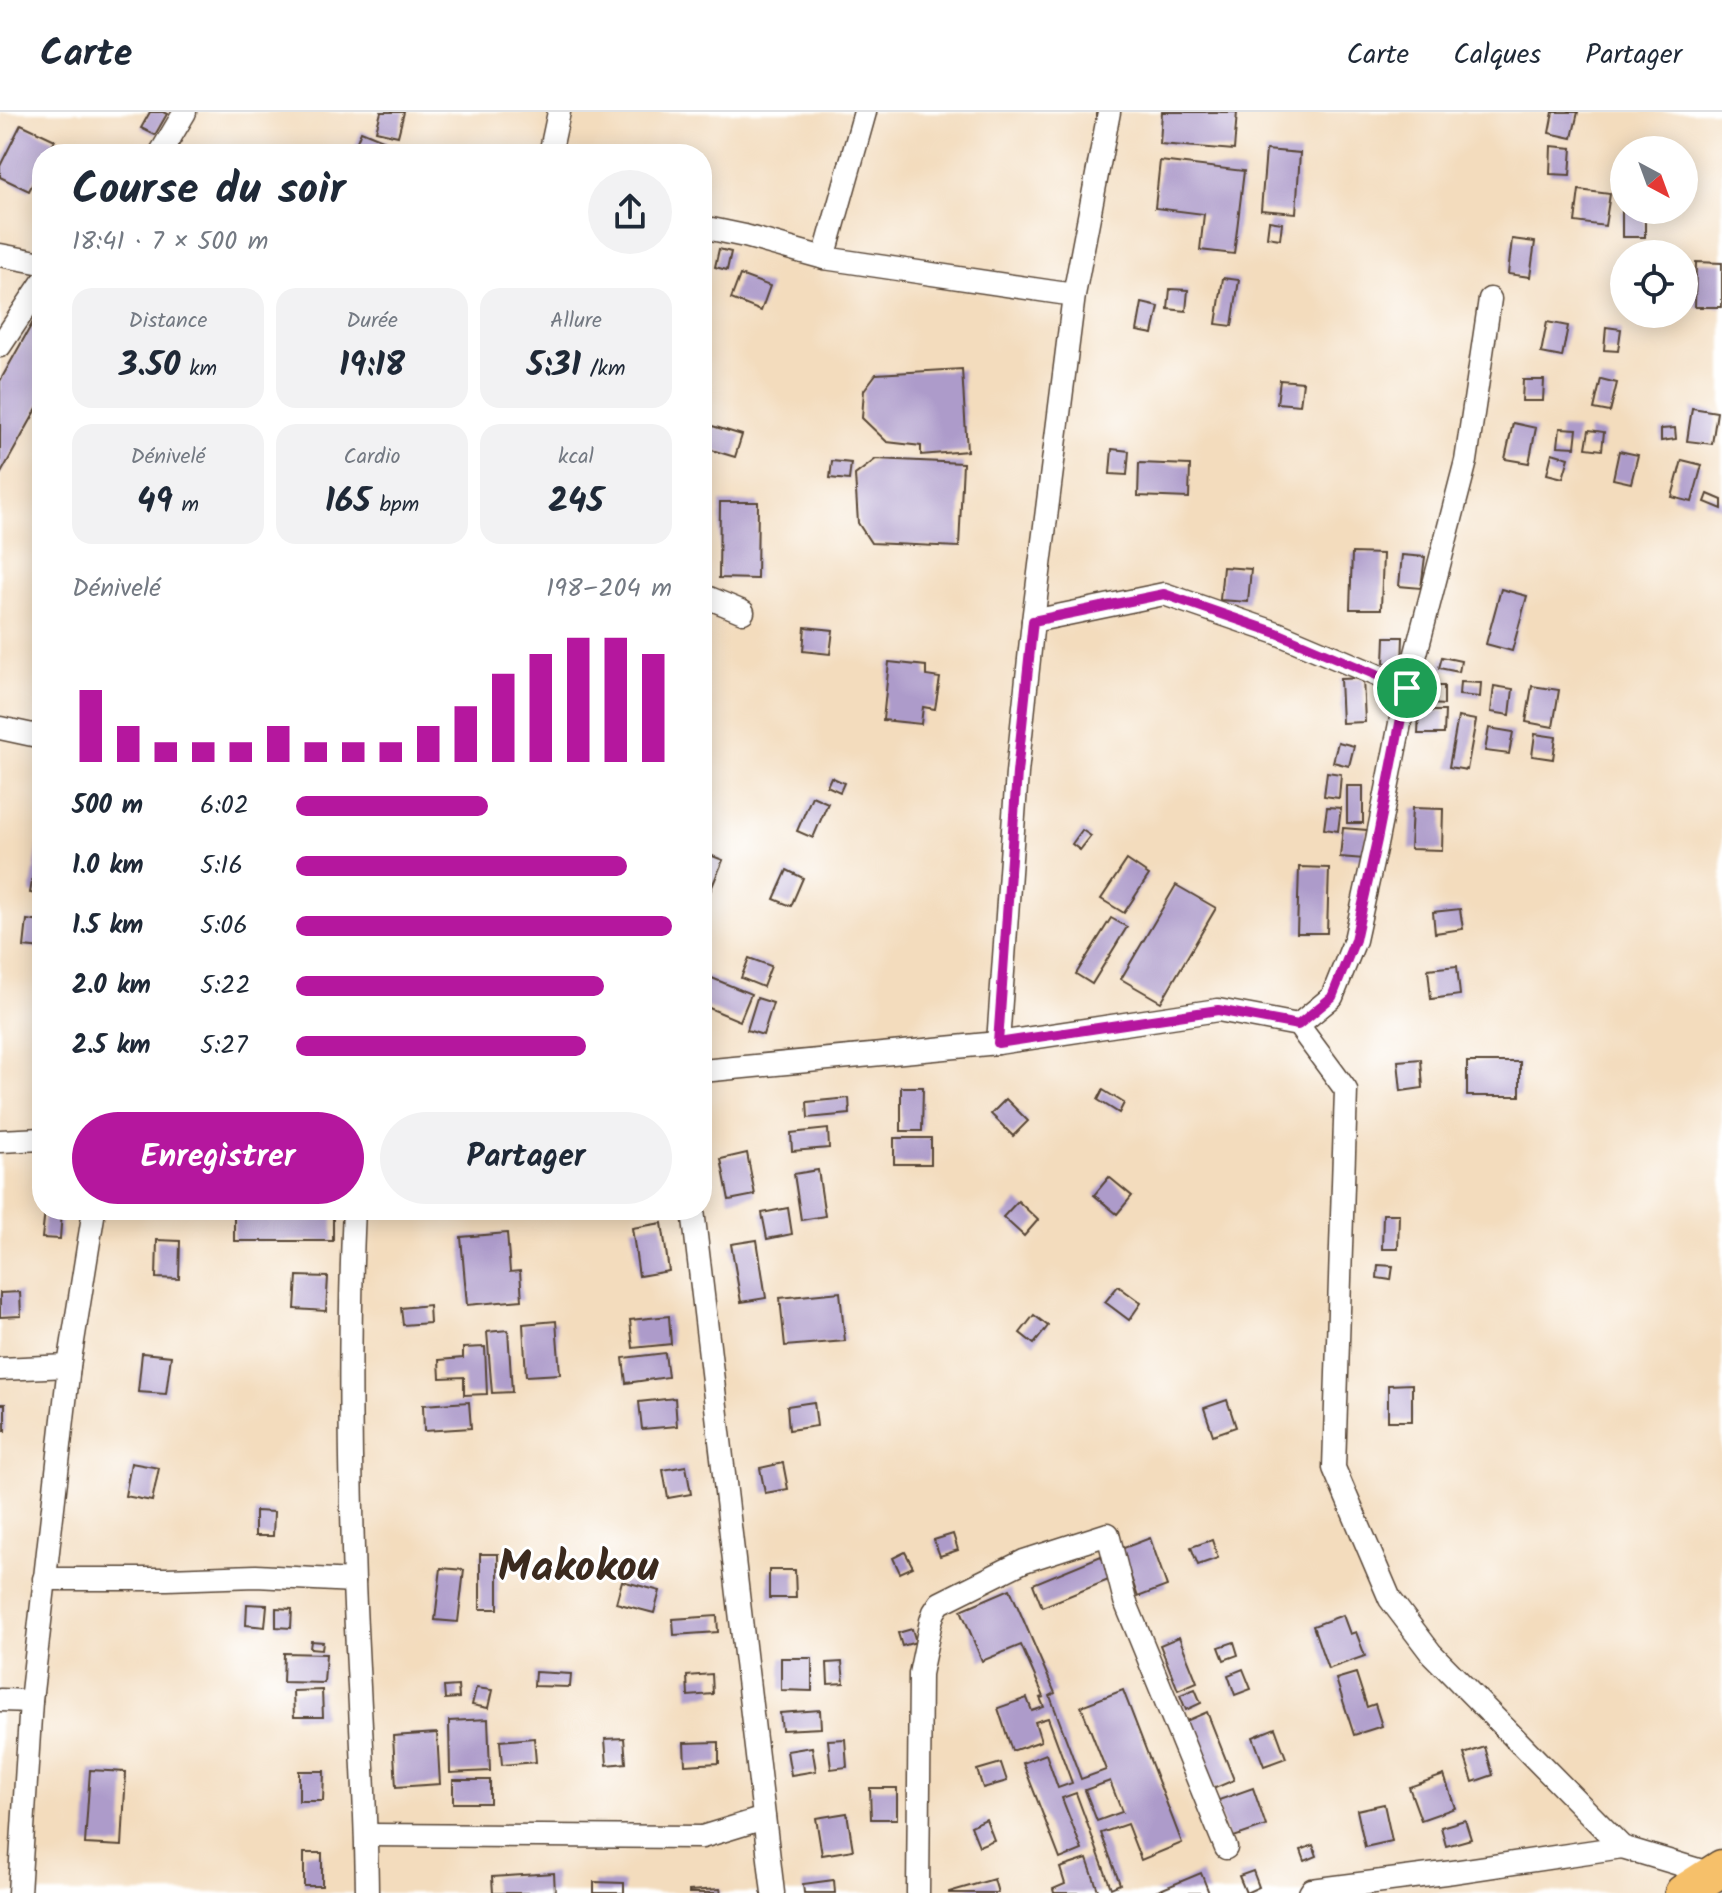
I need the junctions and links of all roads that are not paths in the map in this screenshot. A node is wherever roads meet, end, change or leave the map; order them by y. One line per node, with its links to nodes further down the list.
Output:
1 (185, 112): 5 (street)
2 (559, 112): 6 (street)
3 (865, 112): 9 (street)
4 (1109, 112): 11 (street)
5 (171, 144)
6 (552, 144)
7 (712, 229): 9 (street)
8 (0, 255): 10 (street)
9 (824, 258): 11 (street)
10 (32, 261)
11 (1074, 295): 17 (street)
12 (32, 298): 14 (street)
13 (1490, 299): 18 (street)
14 (0, 346)
15 (712, 599): 16 (street)
16 (743, 612)
17 (1033, 621): 18 (street); 22 (street)
18 (1407, 688): 21 (street)
19 (0, 728): 20 (street)
20 (32, 735)
21 (1298, 1025): 22 (street); 37 (street)
22 (998, 1043): 23 (street)
23 (712, 1070)
24 (32, 1139): 25 (street)
25 (0, 1141)
26 (92, 1220): 29 (street)
27 (354, 1220): 32 (street)
28 (694, 1220): 35 (street)
29 (69, 1366): 30 (street); 31 (street)
30 (0, 1369)
31 (44, 1579): 32 (street); 34 (street)
32 (354, 1581): 36 (street)
33 (0, 1700): 34 (street)
34 (31, 1701): 40 (street)
35 (764, 1818): 36 (street); 42 (street)
36 (367, 1835): 41 (street)
37 (1622, 1847): 39 (street); 44 (street)
38 (1226, 1848): 43 (street)
39 (1706, 1878)
40 (19, 1893)
41 (367, 1893)
42 (773, 1893)
43 (918, 1893)
44 (1310, 1893)

